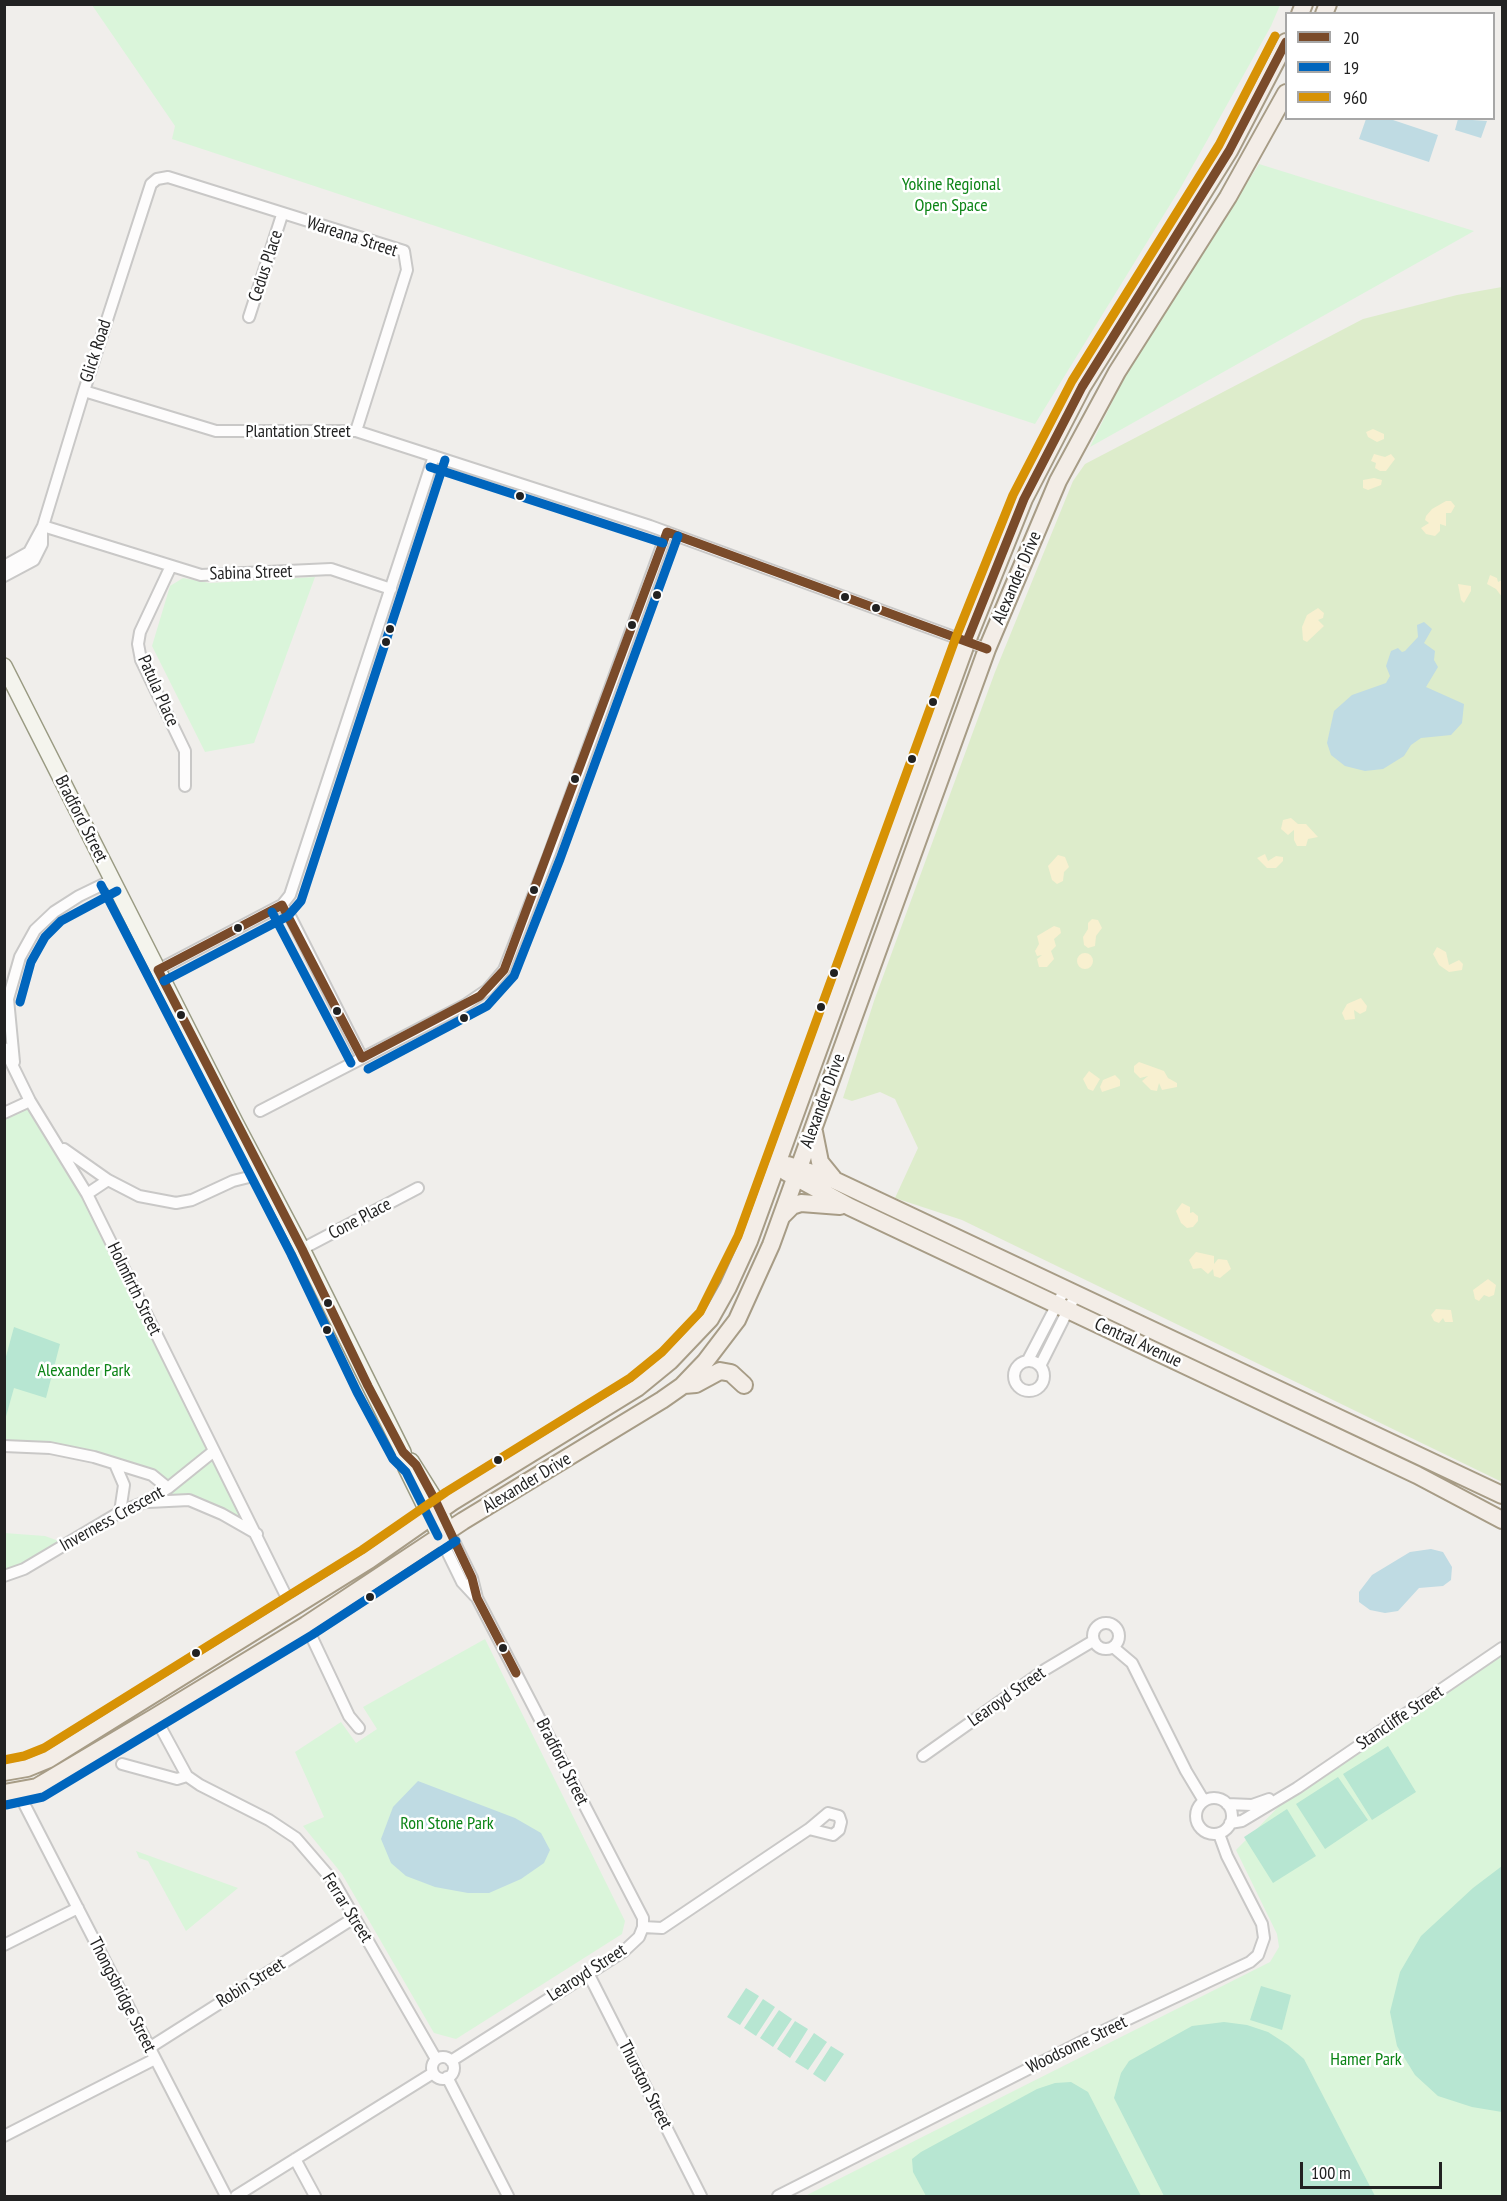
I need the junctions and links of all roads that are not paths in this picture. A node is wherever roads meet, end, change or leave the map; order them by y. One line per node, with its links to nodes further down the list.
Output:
1 (1285, 46): 15 (main road, Alexander Drive)
2 (1285, 97): 16 (main road, Alexander Drive)
3 (157, 179): 4 (street, Wareana Street); 6 (street, Glick Road)
4 (282, 215): 5 (street, Cedus Place); 7 (street, Wareana Street)
5 (249, 317)
6 (84, 391): 7 (street, Plantation Street); 9 (street, Glick Road)
7 (356, 430): 8 (street, Plantation Street)
8 (434, 456): 10 (street, Plantation Street); 14 (street)
9 (43, 526): 11 (street, Glick Road); 12 (street, Sabina Street); 13 (street, Glick Road)
10 (667, 532): 15 (street, Plantation Street); 24 (street)
11 (4, 566)
12 (171, 566): 14 (street, Sabina Street); 18 (street, Patula Place)
13 (4, 576)
14 (391, 589): 20 (street)
15 (967, 641): 16 (street, Plantation Street); 31 (main road, Alexander Drive)
16 (987, 649): 29 (main road, Alexander Drive)
17 (4, 666): 19 (street, Bradford Street)
18 (185, 786)
19 (112, 880): 21 (street, Bradford Street); 22 (street)
20 (282, 905): 21 (street); 24 (street)
21 (158, 970): 33 (street, Bradford Street)
22 (6, 999): 25 (street)
23 (4, 1047): 25 (street, Holmfirth Street)
24 (362, 1058): 27 (street)
25 (15, 1067): 26 (street, Holmfirth Street)
26 (30, 1101): 28 (street); 30 (street, Holmfirth Street)
27 (261, 1111)
28 (4, 1113)
29 (813, 1125): 32 (main road, Alexander Drive); 35 (main road)
30 (59, 1145): 34 (street); 37 (street, Holmfirth Street)
31 (775, 1164): 32 (main road, Central Avenue); 54 (main road, Alexander Drive)
32 (797, 1173): 35 (main road, Central Avenue); 38 (main road, Central Avenue); 39 (main road, Alexander Drive)
33 (261, 1174): 34 (street); 40 (street, Bradford Street)
34 (108, 1180): 37 (street)
35 (834, 1180): 41 (main road, Central Avenue)
36 (418, 1188): 40 (street, Cone Place)
37 (87, 1194): 48 (street, Holmfirth Street)
38 (850, 1207): 39 (main road); 42 (main road, Central Avenue)
39 (782, 1216): 46 (main road, Alexander Drive)
40 (302, 1249): 54 (street, Bradford Street)
41 (1071, 1291): 42 (street); 51 (main road, Central Avenue)
42 (1063, 1308): 43 (street); 44 (street); 55 (main road, Central Avenue)
43 (1028, 1360): 44 (street); 44 (street)
44 (1040, 1366)
45 (744, 1385): 46 (main road)
46 (682, 1386): 56 (main road, Alexander Drive)
47 (4, 1446): 49 (street)
48 (214, 1451): 50 (street, Inverness Crescent); 57 (street, Holmfirth Street)
49 (115, 1464): 50 (street); 53 (street)
50 (168, 1488): 52 (street, Inverness Crescent)
51 (1503, 1495)
52 (145, 1502): 53 (street, Inverness Crescent); 57 (street)
53 (120, 1512): 58 (street, Inverness Crescent)
54 (435, 1514): 56 (street, Bradford Street); 59 (main road, Alexander Drive)
55 (1503, 1520)
56 (445, 1534): 60 (main road, Alexander Drive); 79 (street, Bradford Street)
57 (258, 1535): 59 (street, Holmfirth Street)
58 (4, 1576)
59 (292, 1608): 68 (main road, Alexander Drive)
60 (306, 1625): 64 (main road, Alexander Drive); 65 (street)
61 (1093, 1641): 62 (street); 62 (street); 66 (street, Learoyd Street)
62 (1113, 1647): 72 (street)
63 (1503, 1648): 70 (street, Stancliffe Street)
64 (156, 1717): 69 (street); 71 (main road, Alexander Drive)
65 (359, 1728)
66 (923, 1756)
67 (122, 1764): 69 (street, Ferrar Street)
68 (4, 1772)
69 (187, 1776): 78 (street, Ferrar Street)
70 (1297, 1788): 73 (street, Stancliffe Street); 74 (street, Stancliffe Street)
71 (11, 1793): 77 (street, Thongsbridge Street)
72 (1204, 1801): 73 (street, Stancliffe Street); 76 (street)
73 (1227, 1804): 74 (street)
74 (1230, 1823): 76 (street, Stancliffe Street)
75 (808, 1829): 79 (street)
76 (1218, 1834): 95 (street, Woodsome Street)
77 (78, 1908): 80 (street); 82 (street, Thongsbridge Street)
78 (354, 1918): 82 (street, Robin Street); 83 (street, Ferrar Street)
79 (643, 1927): 81 (street, Learoyd Street)
80 (4, 1945)
81 (588, 1973): 85 (street, Learoyd Street); 94 (street, Thurston Street)
82 (149, 2048): 84 (street, Thongsbridge Street)
83 (436, 2059): 85 (street); 86 (street)
84 (155, 2060): 88 (street); 90 (street, Thongsbridge Street)
85 (451, 2061): 87 (street)
86 (434, 2073): 87 (street); 89 (street)
87 (447, 2077): 93 (street)
88 (4, 2136)
89 (295, 2159): 91 (street); 92 (street)
90 (226, 2196)
91 (236, 2196)
92 (315, 2196)
93 (508, 2196)
94 (701, 2196)
95 (778, 2196)

